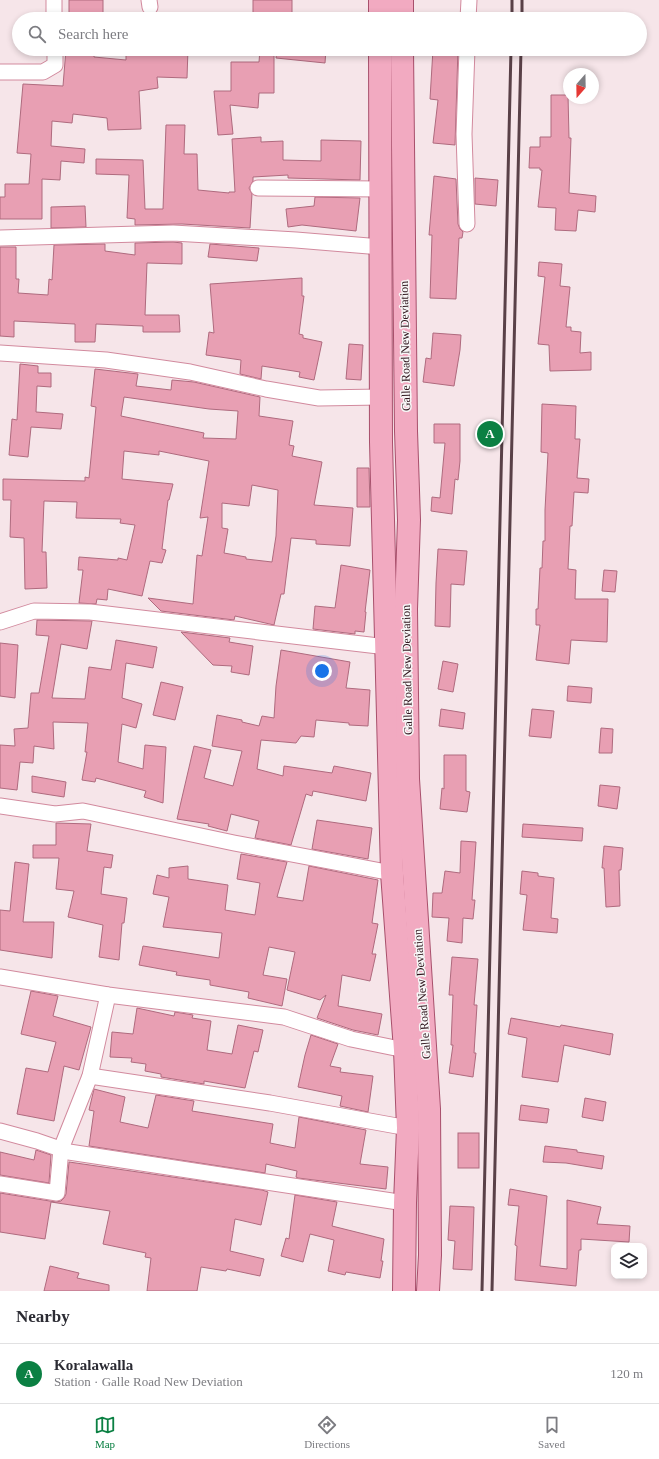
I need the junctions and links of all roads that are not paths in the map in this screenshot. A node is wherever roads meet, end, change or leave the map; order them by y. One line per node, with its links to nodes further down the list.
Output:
1 (54, 0): 5 (street)
2 (380, 0): 6 (main road)
3 (402, 0): 7 (main road)
4 (469, 0): 8 (street)
5 (54, 12)
6 (380, 12)
7 (402, 12)
8 (468, 12)
9 (55, 56): 13 (street)
10 (380, 56): 15 (main road, Galle Road New Deviation)
11 (402, 56): 35 (main road, Galle Road New Deviation)
12 (467, 56): 16 (street)
13 (0, 72)
14 (258, 188): 15 (street)
15 (381, 189): 18 (main road, Galle Road New Deviation)
16 (467, 224)
17 (0, 238): 18 (street)
18 (381, 247): 20 (main road, Galle Road New Deviation)
19 (0, 353): 20 (street)
20 (381, 397): 22 (main road, Galle Road New Deviation)
21 (0, 622): 22 (street)
22 (387, 648): 24 (main road, Galle Road New Deviation)
23 (0, 806): 24 (street)
24 (392, 873): 27 (main road, Galle Road New Deviation)
25 (0, 977): 26 (street)
26 (108, 995): 27 (street); 28 (street)
27 (405, 1050): 29 (main road, Galle Road New Deviation)
28 (90, 1076): 29 (street); 31 (street)
29 (408, 1128): 33 (main road, Galle Road New Deviation)
30 (0, 1130): 31 (street)
31 (61, 1149): 32 (street); 33 (street)
32 (0, 1184)
33 (405, 1203): 34 (main road, Galle Road New Deviation)
34 (404, 1291)
35 (428, 1291)

